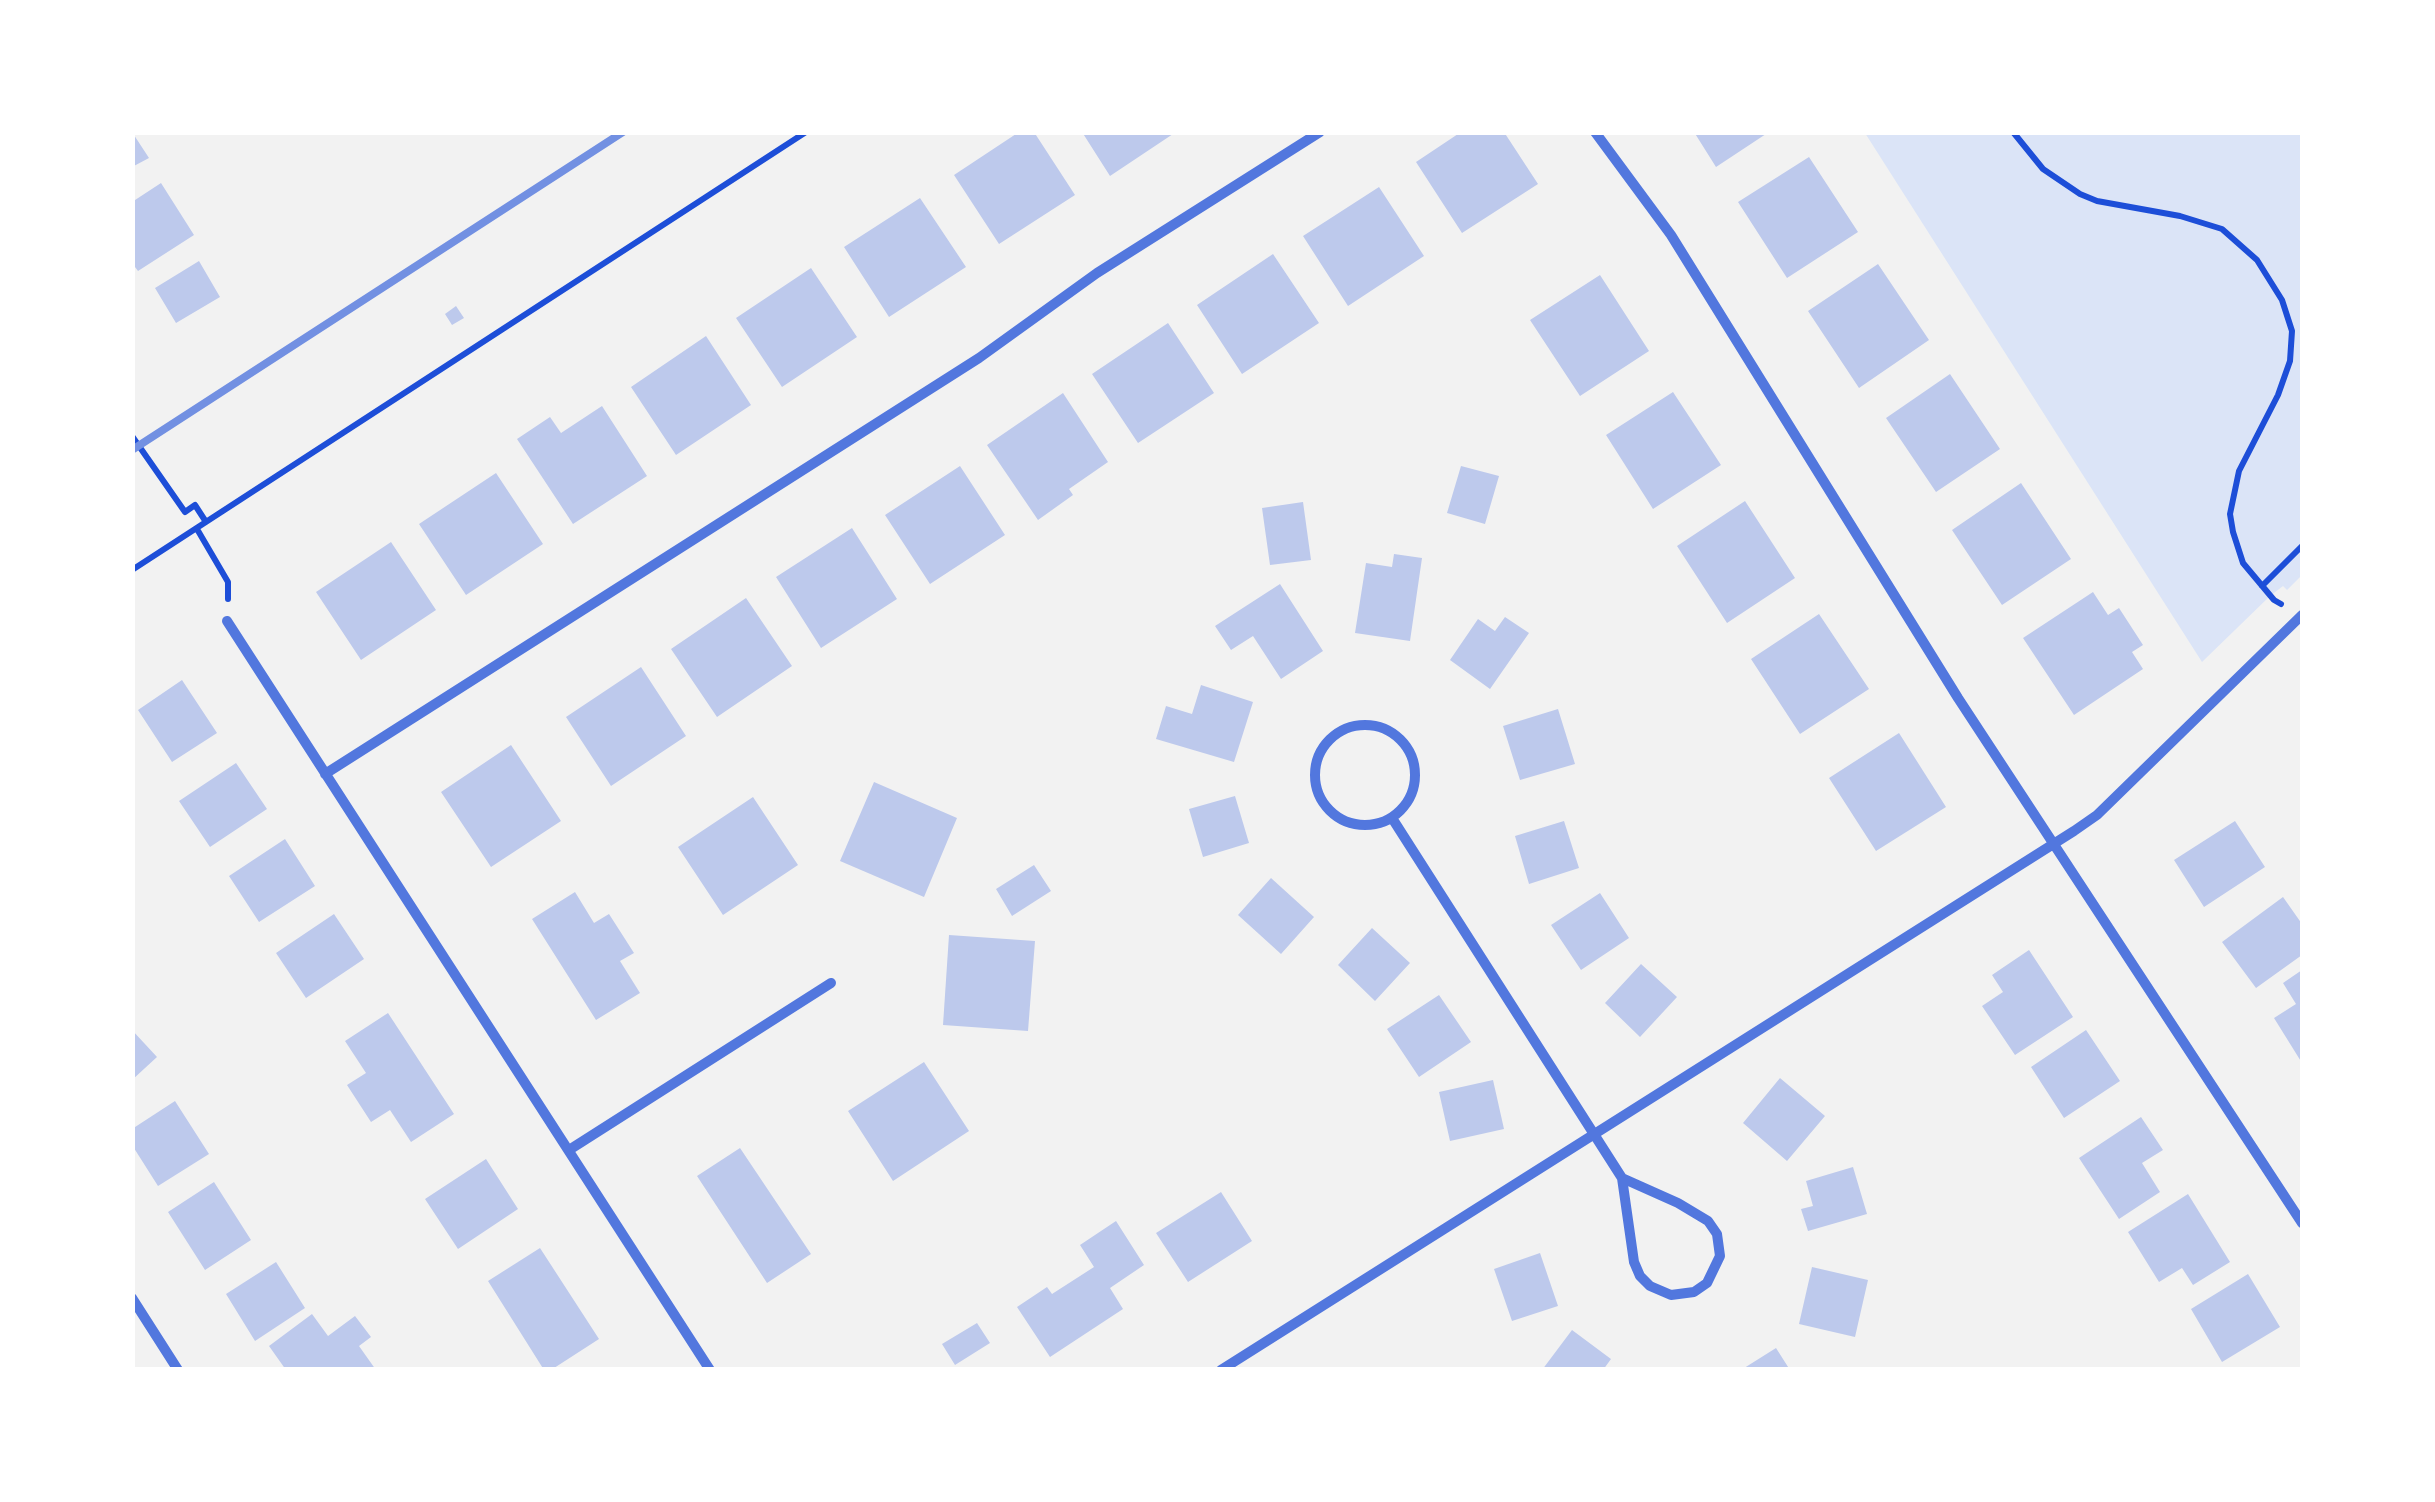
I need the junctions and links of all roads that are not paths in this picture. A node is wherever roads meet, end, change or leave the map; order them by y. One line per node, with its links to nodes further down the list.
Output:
1 (1320, 132): 5 (street)
2 (1596, 132): 7 (street)
3 (2302, 615): 7 (street)
4 (228, 621): 5 (street)
5 (325, 774): 10 (street)
6 (1392, 818): 6 (street); 9 (street)
7 (2054, 844): 9 (street); 12 (street)
8 (831, 983): 10 (street)
9 (1594, 1134): 11 (street); 16 (street)
10 (569, 1150): 15 (street)
11 (1622, 1178): 11 (street)
12 (2302, 1223)
13 (132, 1298): 14 (street)
14 (178, 1370)
15 (710, 1370)
16 (1220, 1370)

